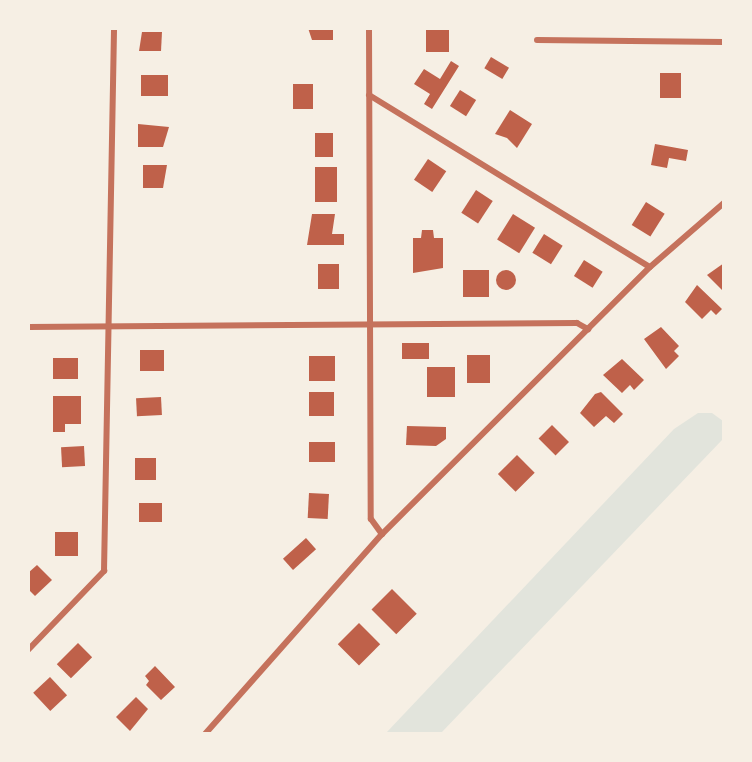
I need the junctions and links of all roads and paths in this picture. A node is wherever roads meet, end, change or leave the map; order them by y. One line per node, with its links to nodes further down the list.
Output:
1 (114, 28): 9 (street)
2 (369, 28): 5 (street)
3 (537, 40): 4 (street)
4 (723, 42)
5 (369, 95): 7 (street); 8 (street)
6 (723, 202): 7 (street)
7 (650, 267): 11 (street)
8 (369, 324): 9 (street); 11 (street); 12 (street)
9 (106, 326): 10 (street); 13 (street)
10 (28, 327)
11 (588, 329): 12 (street)
12 (382, 534): 14 (street)
13 (28, 650)
14 (205, 734)

